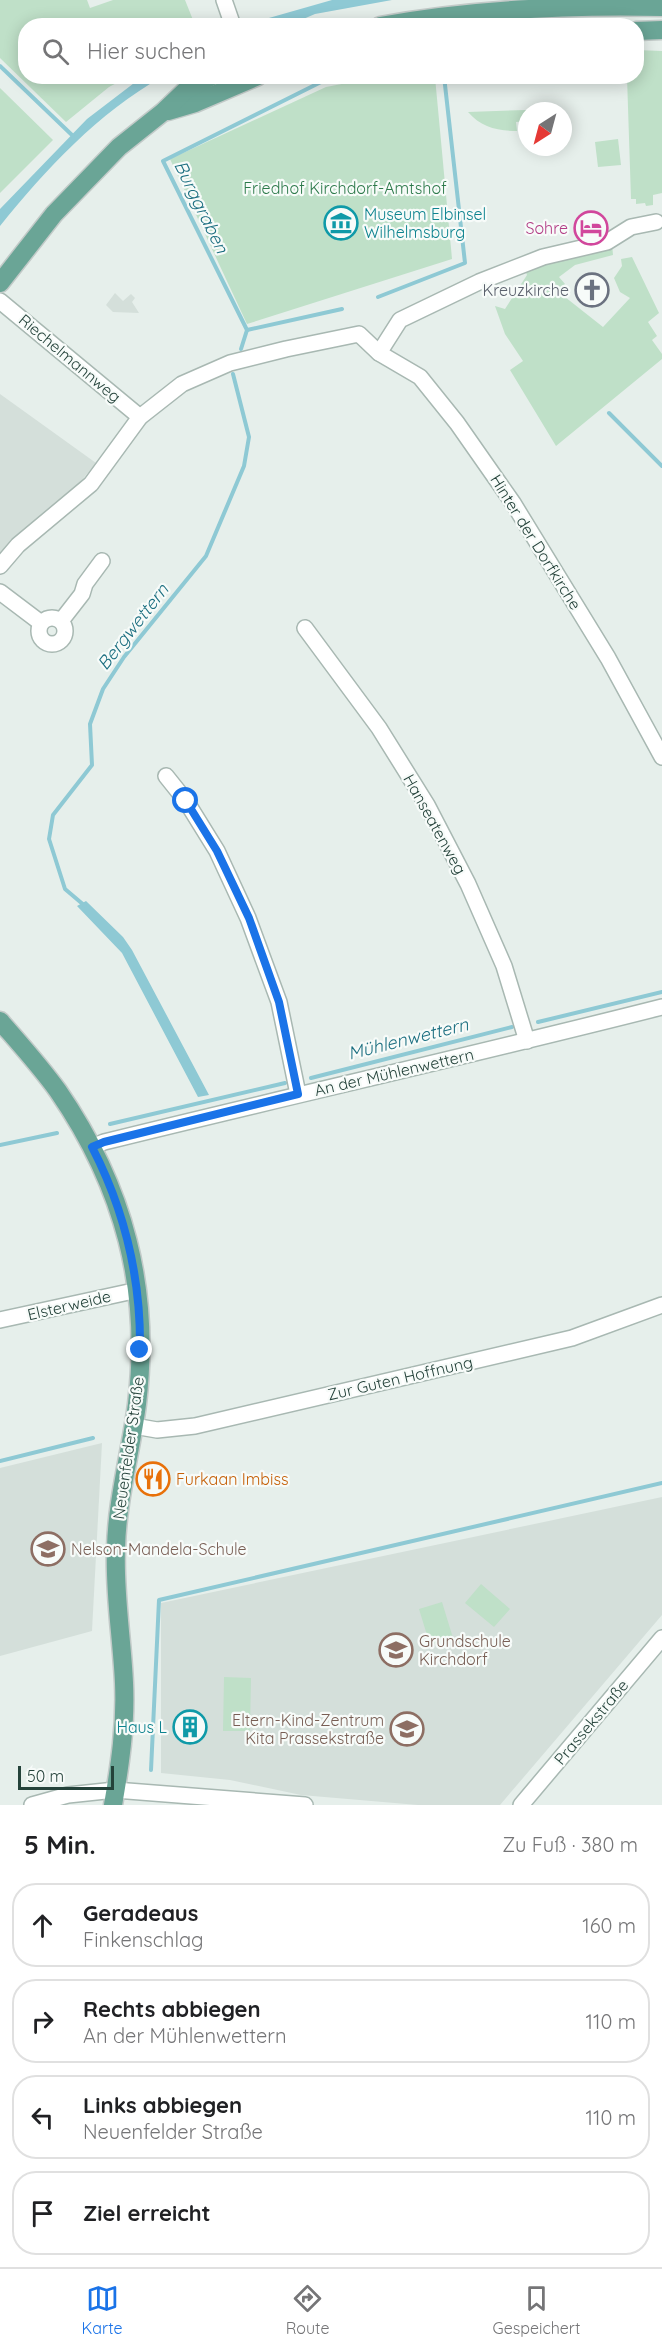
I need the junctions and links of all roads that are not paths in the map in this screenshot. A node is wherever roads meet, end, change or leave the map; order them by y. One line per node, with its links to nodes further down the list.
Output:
1 (224, 0): 3 (street)
2 (662, 7): 4 (main road)
3 (231, 18)
4 (432, 18)
5 (662, 30): 6 (main road)
6 (644, 31)
7 (197, 84): 9 (main road)
8 (237, 84): 9 (main road)
9 (163, 112): 11 (main road)
10 (656, 222): 13 (street)
11 (0, 283)
12 (0, 301): 14 (street, Riechelmannweg)
13 (379, 353): 14 (street, Hinter der Dorfkirche); 21 (street, Hinter der Dorfkirche)
14 (140, 417): 16 (street)
15 (102, 561): 18 (street)
16 (0, 566)
17 (0, 592): 19 (street)
18 (61, 621): 19 (street); 19 (street)
19 (41, 623)
20 (305, 628): 25 (street, Hanseatenweg)
21 (662, 757)
22 (166, 776): 26 (street)
23 (662, 1007): 25 (street, An der Mühlenwettern)
24 (0, 1021): 27 (main road, Neuenfelder Straße)
25 (526, 1041): 26 (street, An der Mühlenwettern)
26 (298, 1094): 27 (street, An der Mühlenwettern)
27 (92, 1147): 28 (main road, Neuenfelder Straße)
28 (138, 1290): 30 (street, Elsterweide); 31 (main road, Neuenfelder Straße)
29 (662, 1305): 31 (street, Zur Guten Hoffnung)
30 (0, 1320)
31 (134, 1426): 33 (main road, Neuenfelder Straße)
32 (662, 1638): 36 (street, Prassekstraße)
33 (114, 1798): 34 (street); 35 (street)
34 (32, 1805)
35 (305, 1805)
36 (521, 1805)

